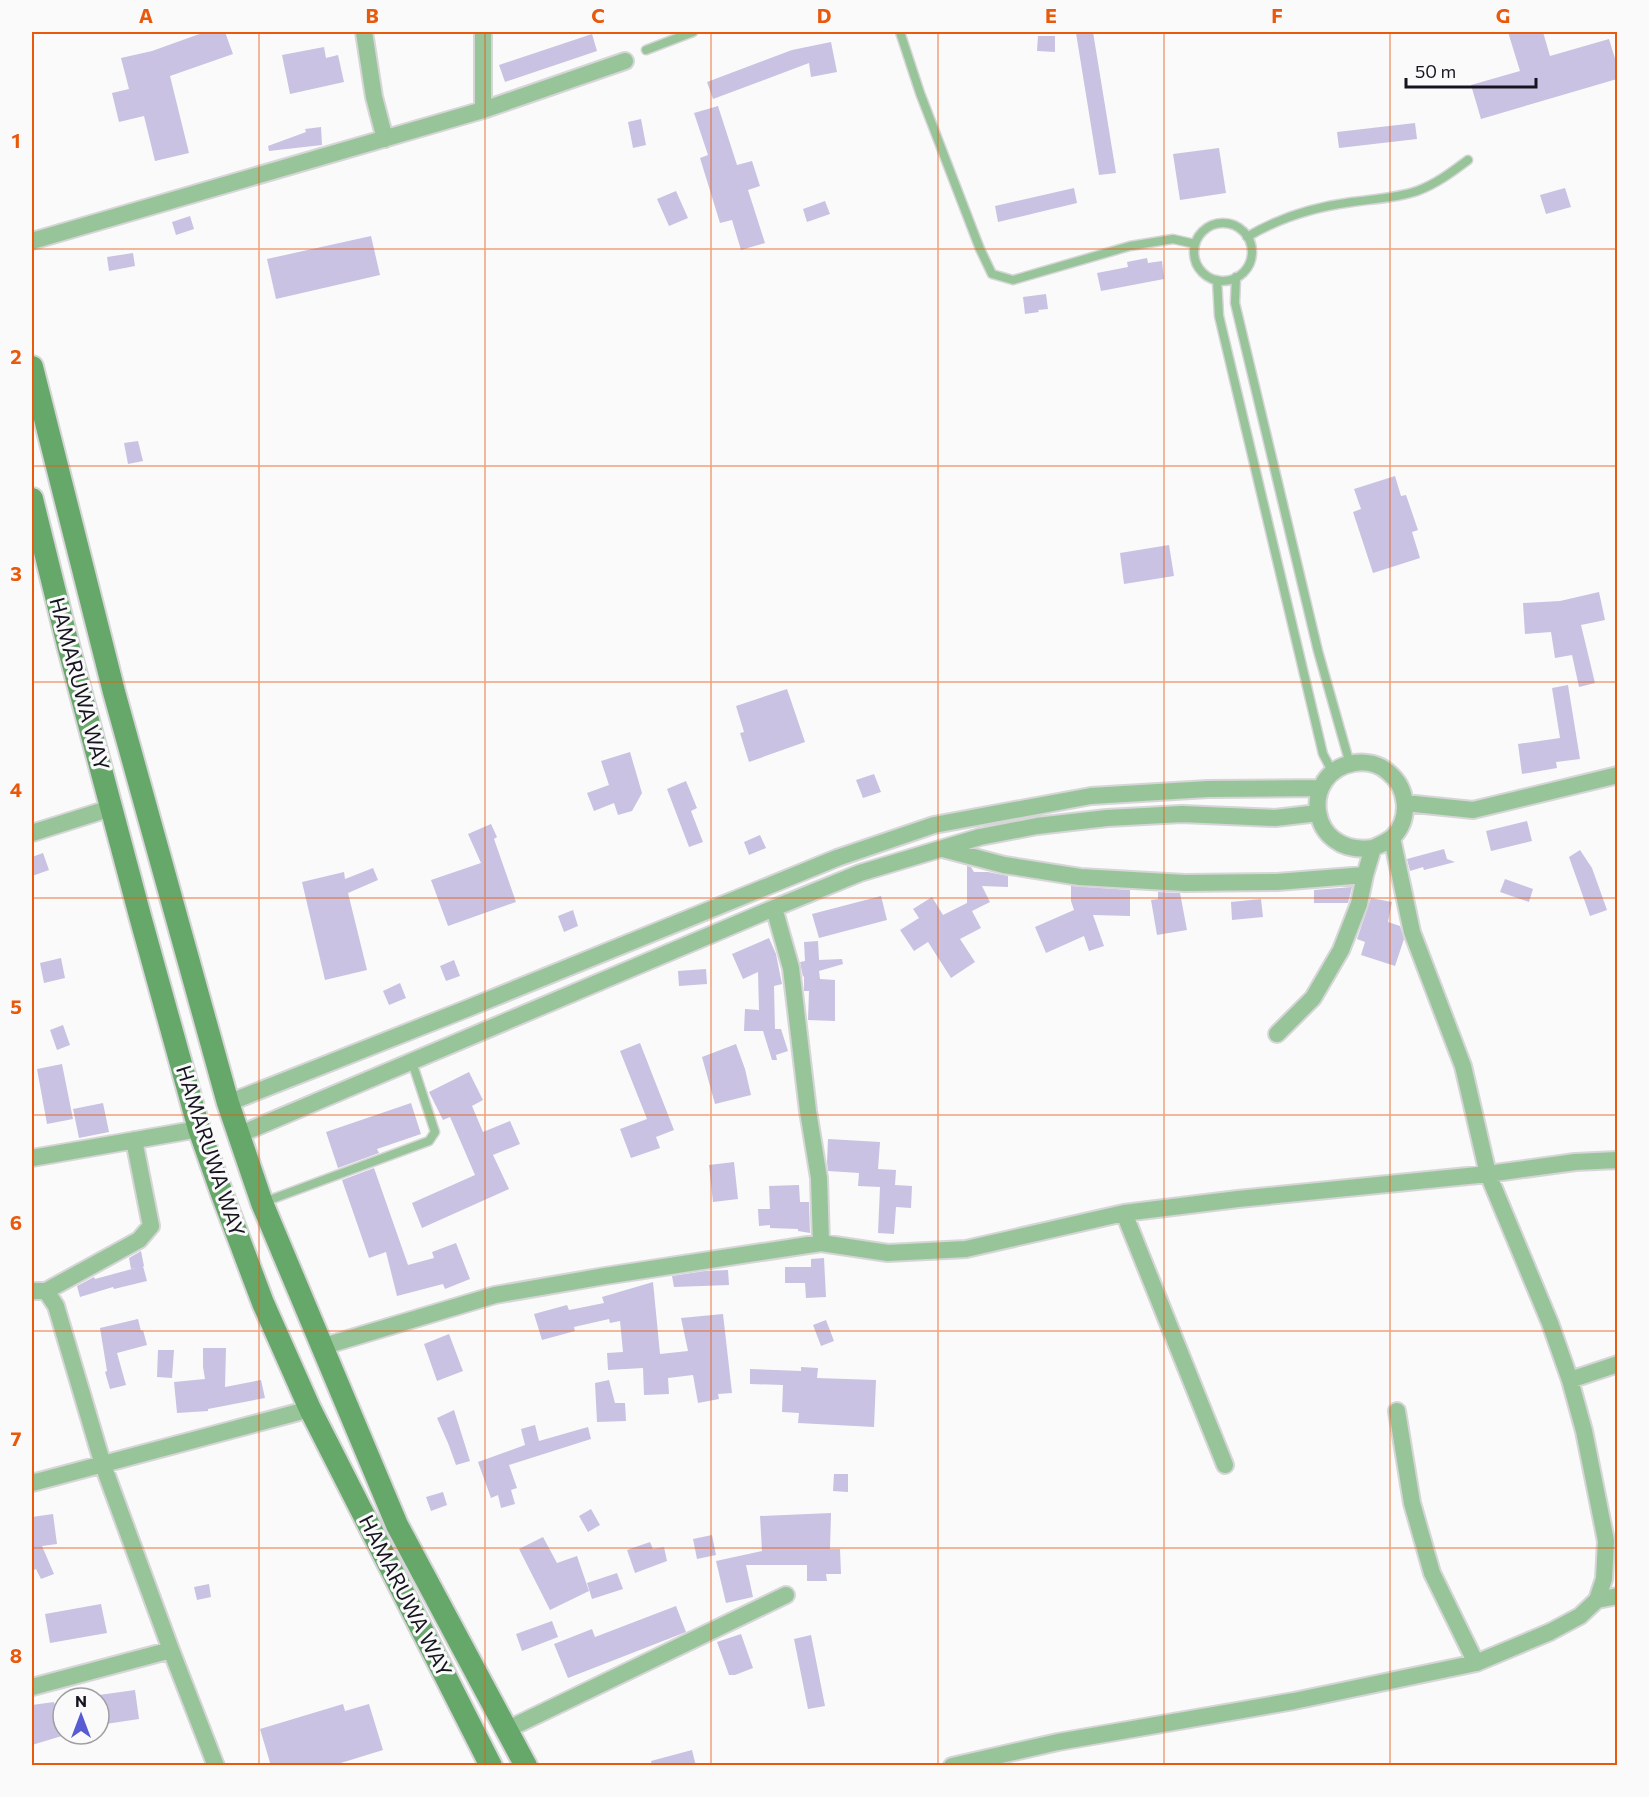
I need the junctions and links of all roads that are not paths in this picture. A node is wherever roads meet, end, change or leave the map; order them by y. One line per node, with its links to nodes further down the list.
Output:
1 (364, 32): 8 (street)
2 (483, 32): 7 (street)
3 (693, 32): 5 (lane)
4 (900, 32): 12 (lane)
5 (646, 50)
6 (625, 61): 7 (street)
7 (483, 110): 8 (street)
8 (385, 139): 11 (street)
9 (1468, 159): 10 (lane)
10 (1247, 237): 12 (lane); 13 (lane)
11 (32, 241)
12 (1195, 244): 14 (lane)
13 (1236, 277): 14 (lane); 17 (lane)
14 (1217, 280): 18 (lane)
15 (32, 367): 32 (main road)
16 (32, 499): 22 (main road, HAMARUWA WAY)
17 (1350, 764): 18 (street); 21 (street)
18 (1333, 773): 20 (street)
19 (1617, 775): 21 (street)
20 (1321, 788): 23 (street); 32 (street)
21 (1405, 803): 25 (street)
22 (111, 808): 24 (street); 33 (main road, HAMARUWA WAY)
23 (1318, 813): 26 (street); 27 (street)
24 (32, 833)
25 (1392, 838): 26 (street); 38 (street)
26 (1373, 848): 28 (street)
27 (942, 849): 28 (street); 29 (street)
28 (1365, 875): 30 (street)
29 (774, 908): 31 (street); 41 (street)
30 (1277, 1034)
31 (412, 1062): 34 (street); 39 (lane)
32 (228, 1103): 34 (main road)
33 (199, 1128): 35 (street); 46 (main road, HAMARUWA WAY)
34 (238, 1135): 39 (main road)
35 (134, 1140): 36 (street); 42 (street)
36 (32, 1158)
37 (1617, 1160): 38 (street)
38 (1488, 1174): 40 (street); 45 (street)
39 (262, 1203): 43 (main road)
40 (1124, 1213): 41 (street); 49 (street)
41 (821, 1243): 43 (street)
42 (39, 1291): 48 (street)
43 (321, 1347): 57 (main road)
44 (1617, 1364): 45 (street)
45 (1570, 1380): 53 (street)
46 (310, 1409): 48 (street); 59 (main road, HAMARUWA WAY)
47 (1397, 1411): 55 (street)
48 (103, 1465): 50 (street); 54 (street)
49 (1225, 1465)
50 (32, 1484)
51 (786, 1595): 57 (street)
52 (1617, 1596): 53 (street)
53 (1597, 1600): 55 (street)
54 (171, 1650): 56 (street); 58 (street)
55 (1476, 1663): 61 (street)
56 (32, 1687)
57 (508, 1729): 60 (main road)
58 (216, 1766)
59 (491, 1766)
60 (526, 1766)
61 (952, 1766)

